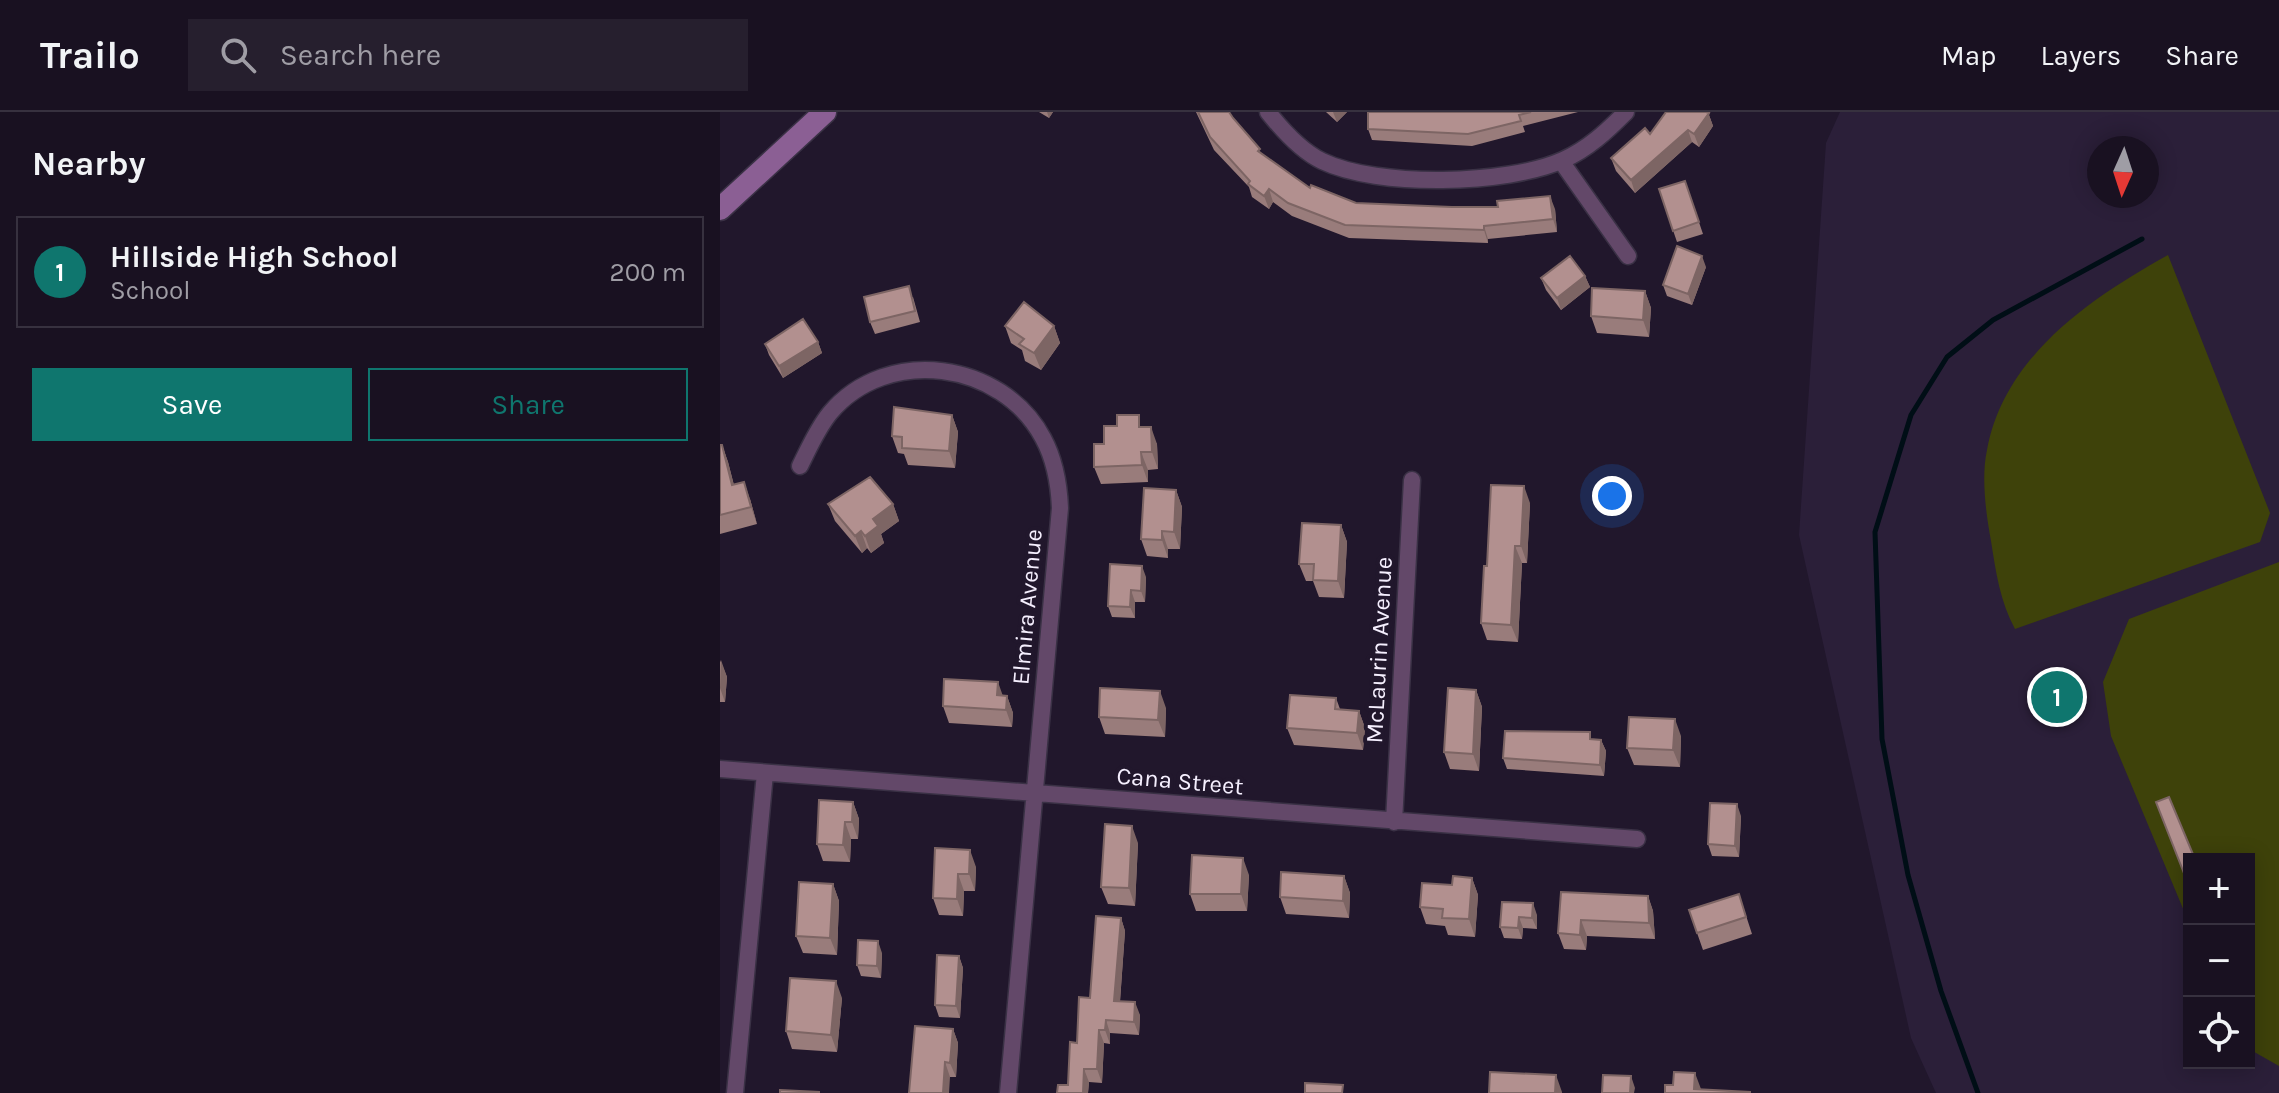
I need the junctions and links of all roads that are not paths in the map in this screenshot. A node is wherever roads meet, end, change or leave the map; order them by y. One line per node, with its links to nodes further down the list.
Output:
1 (825, 112): 5 (main road)
2 (1268, 112): 4 (street)
3 (1626, 112): 4 (street)
4 (1561, 161): 6 (street)
5 (720, 209)
6 (1628, 256)
7 (800, 466): 11 (street, Elmira Avenue)
8 (1412, 480): 12 (street, McLaurin Avenue)
9 (720, 769): 10 (street, Cana Street)
10 (765, 773): 11 (street, Cana Street); 14 (street)
11 (1036, 793): 12 (street, Cana Street); 15 (street, Elmira Avenue)
12 (1394, 822): 13 (street, Cana Street)
13 (1637, 839)
14 (735, 1093)
15 (1008, 1093)

